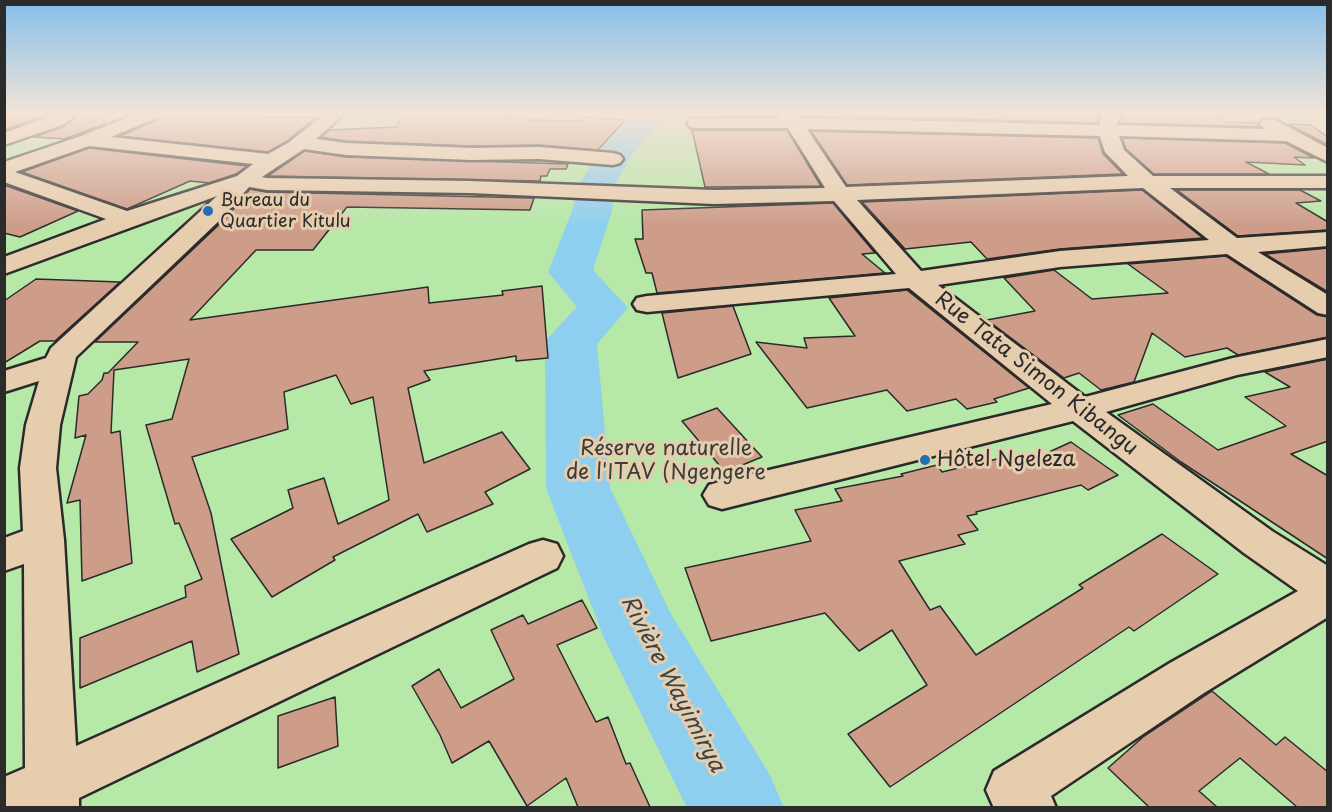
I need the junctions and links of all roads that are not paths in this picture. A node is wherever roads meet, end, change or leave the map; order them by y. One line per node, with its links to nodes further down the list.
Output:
1 (54, 152): 9 (street)
2 (197, 152): 8 (street)
3 (285, 152): 8 (street)
4 (418, 152): 7 (street)
5 (813, 152): 15 (street, Rue Tata Simon Kibangu)
6 (1115, 152): 12 (street)
7 (613, 159)
8 (271, 160): 11 (street)
9 (4, 169)
10 (4, 175): 14 (street)
11 (244, 180): 15 (street); 17 (street); 25 (street)
12 (1145, 182): 13 (street); 15 (street); 19 (street)
13 (1328, 182)
14 (45, 189): 16 (street); 17 (street)
15 (840, 194): 21 (street, Rue Tata Simon Kibangu)
16 (15, 198)
17 (127, 219): 20 (street)
18 (1328, 239): 19 (street)
19 (1233, 247): 21 (street); 23 (street)
20 (4, 266)
21 (915, 280): 22 (street); 27 (street, Rue Tata Simon Kibangu)
22 (647, 304)
23 (1328, 307)
24 (1328, 348): 27 (street)
25 (55, 378): 26 (street); 29 (street)
26 (4, 382)
27 (1079, 409): 28 (street); 32 (street, Rue Tata Simon Kibangu)
28 (722, 495)
29 (44, 540): 30 (street); 34 (street)
30 (4, 555)
31 (543, 556): 34 (street)
32 (1328, 589)
33 (1328, 595): 36 (street)
34 (52, 795): 35 (street)
35 (4, 805)
36 (1029, 807)

